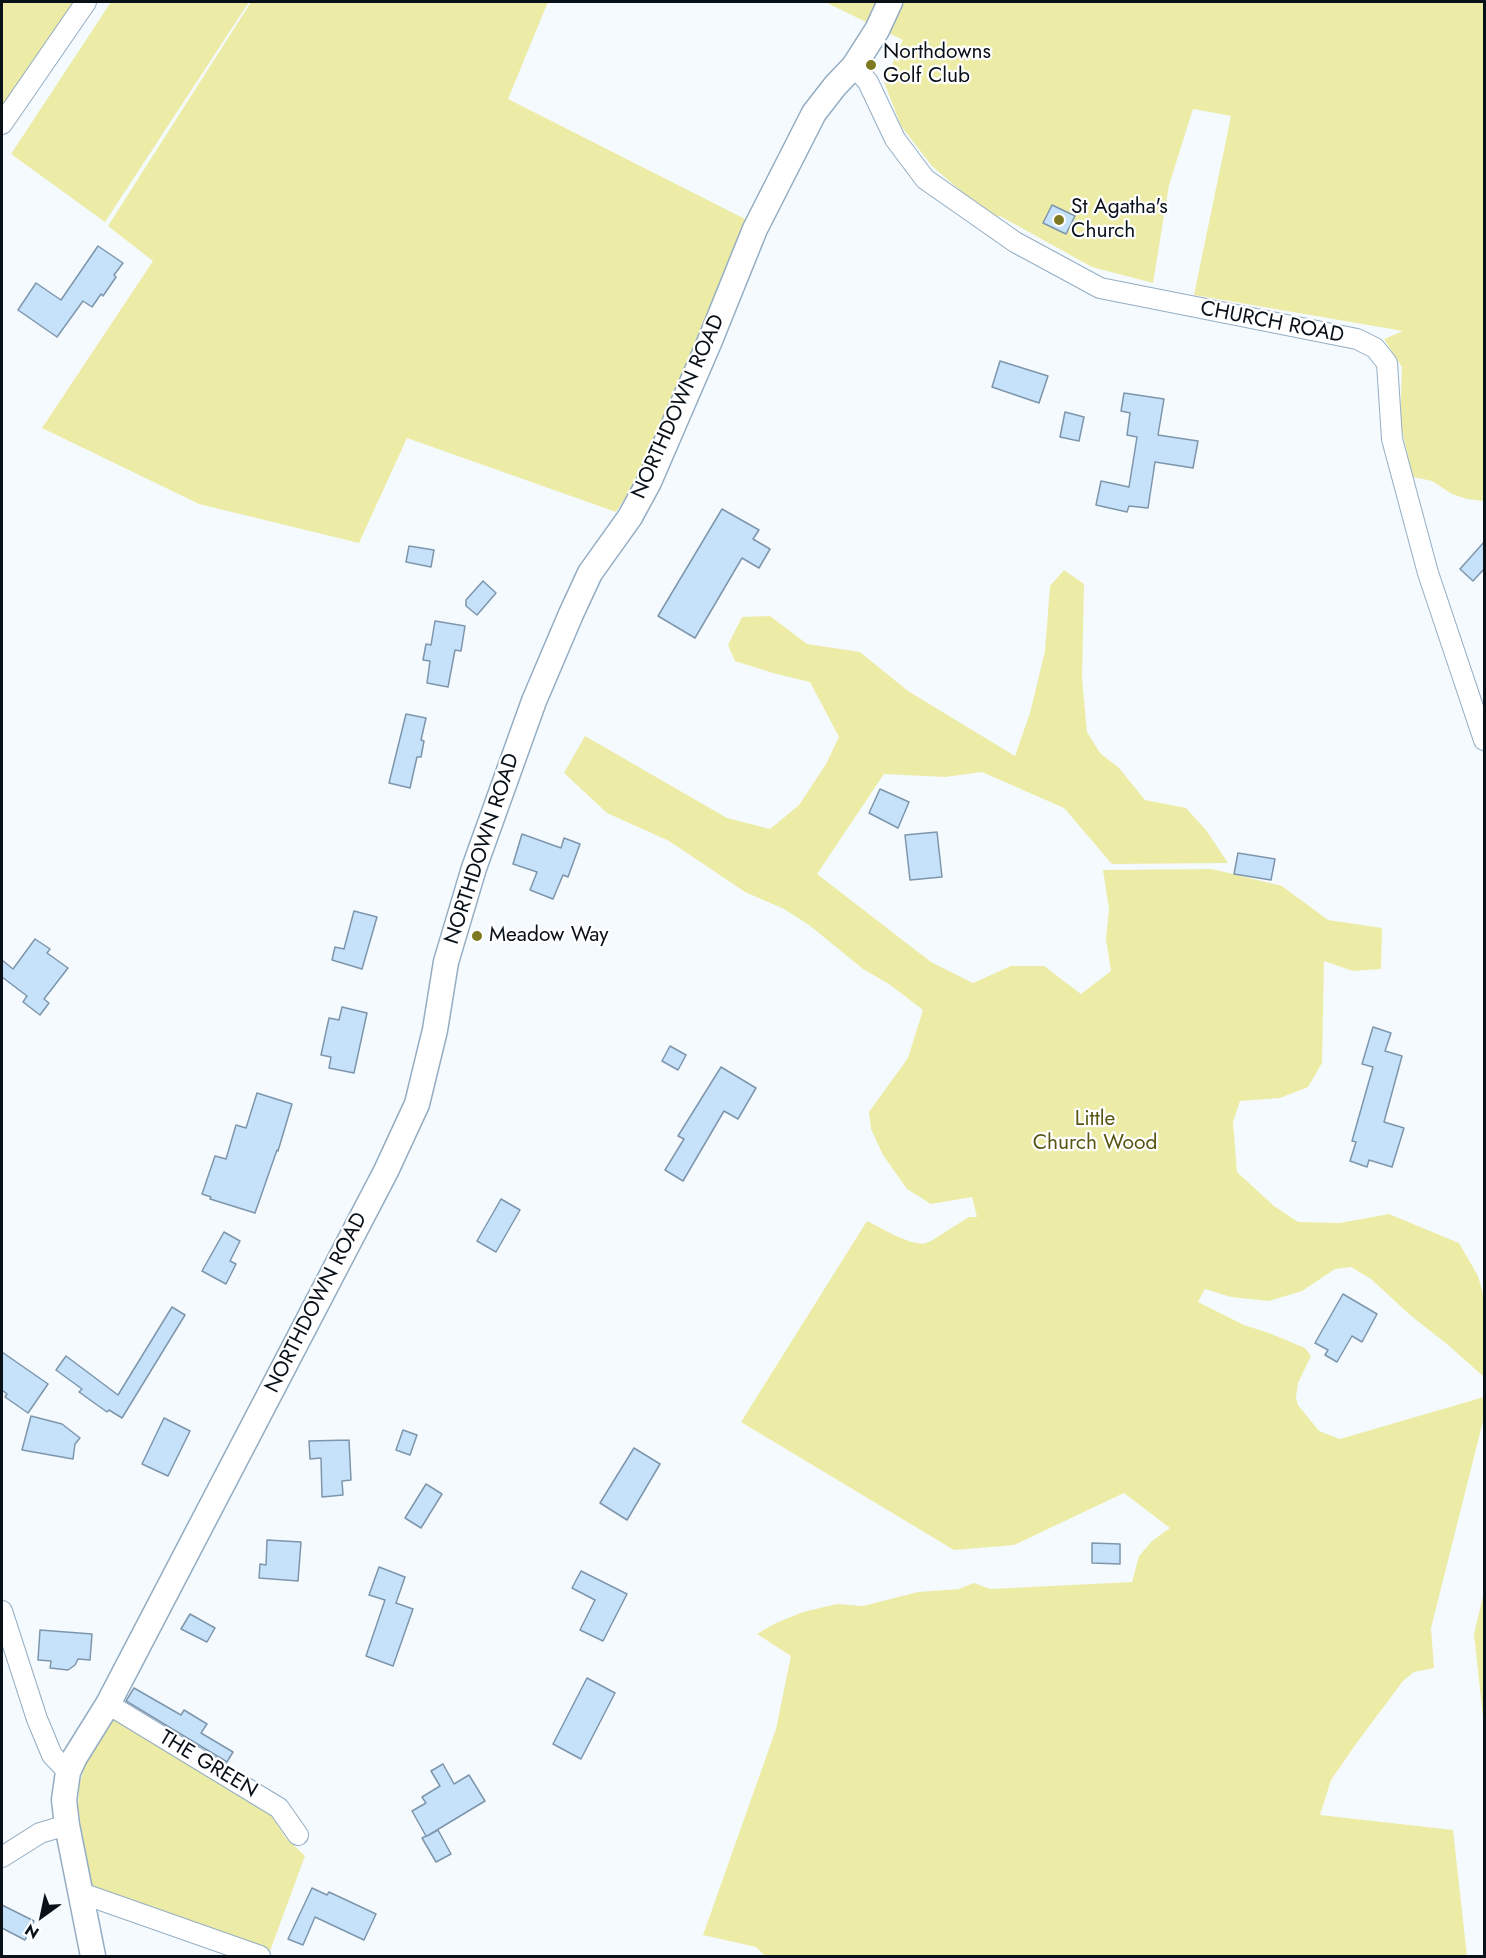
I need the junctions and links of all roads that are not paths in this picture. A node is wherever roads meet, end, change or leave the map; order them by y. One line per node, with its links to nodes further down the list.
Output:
1 (86, 2): 4 (street)
2 (890, 2): 3 (street, NORTHDOWN ROAD)
3 (854, 66): 5 (street, CHURCH ROAD); 7 (street, NORTHDOWN ROAD)
4 (2, 124)
5 (1485, 740)
6 (2, 1611): 8 (street)
7 (108, 1704): 8 (street, NORTHDOWN ROAD); 10 (street, THE GREEN)
8 (68, 1772): 9 (street)
9 (67, 1825): 11 (street); 12 (street)
10 (298, 1835)
11 (2, 1857)
12 (81, 1893): 13 (street); 14 (street)
13 (93, 1956)
14 (260, 1956)

